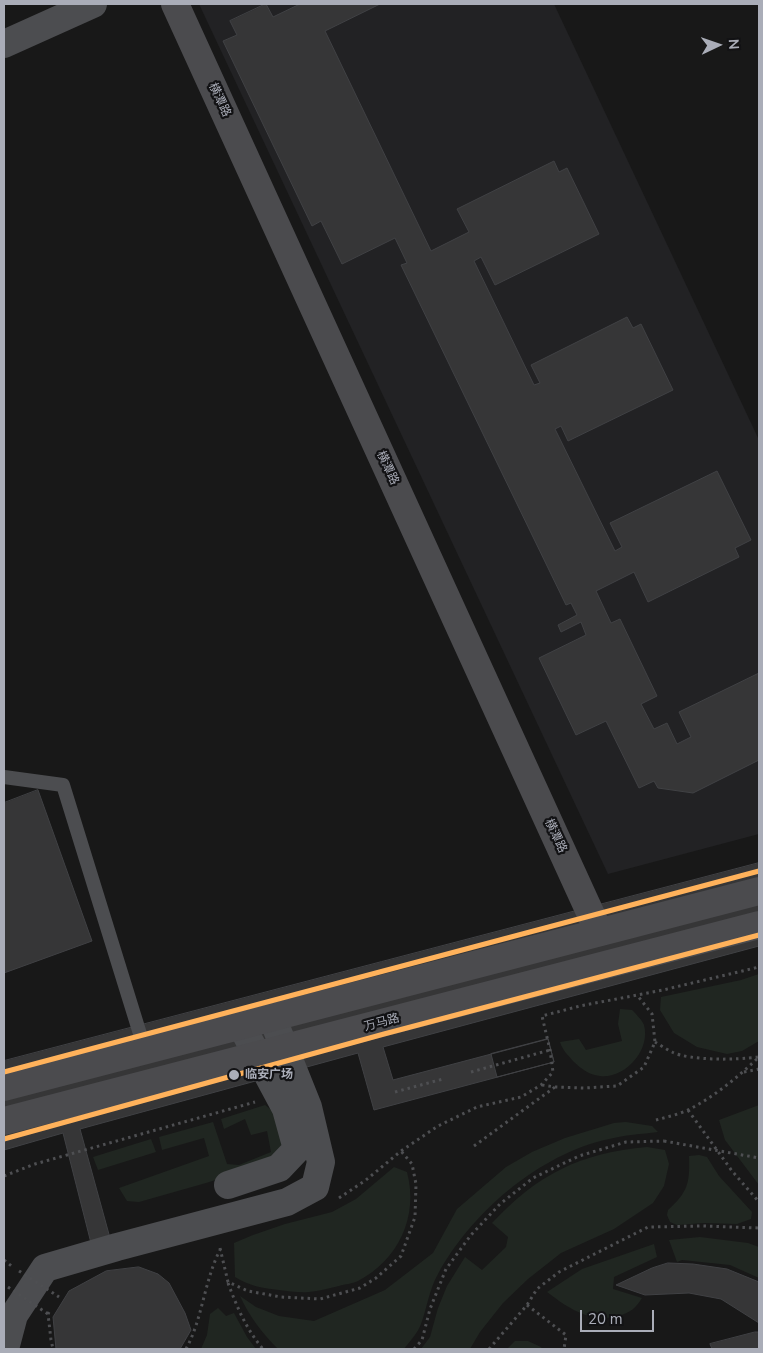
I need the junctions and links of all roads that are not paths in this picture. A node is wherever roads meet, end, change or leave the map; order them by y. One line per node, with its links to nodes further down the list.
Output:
1 (93, 4): 3 (street)
2 (175, 4): 7 (main road, 横潭路)
3 (4, 44)
4 (4, 777): 11 (lane)
5 (759, 891): 7 (main road)
6 (759, 925): 10 (main road, 万马路)
7 (599, 932): 8 (main road)
8 (272, 1017): 9 (main road); 10 (street)
9 (241, 1025): 11 (main road); 12 (street)
10 (284, 1048): 12 (main road, 万马路); 16 (street)
11 (145, 1050): 13 (main road)
12 (257, 1055): 14 (main road, 万马路); 15 (street)
13 (4, 1087)
14 (4, 1121)
15 (228, 1185)
16 (5, 1349)

